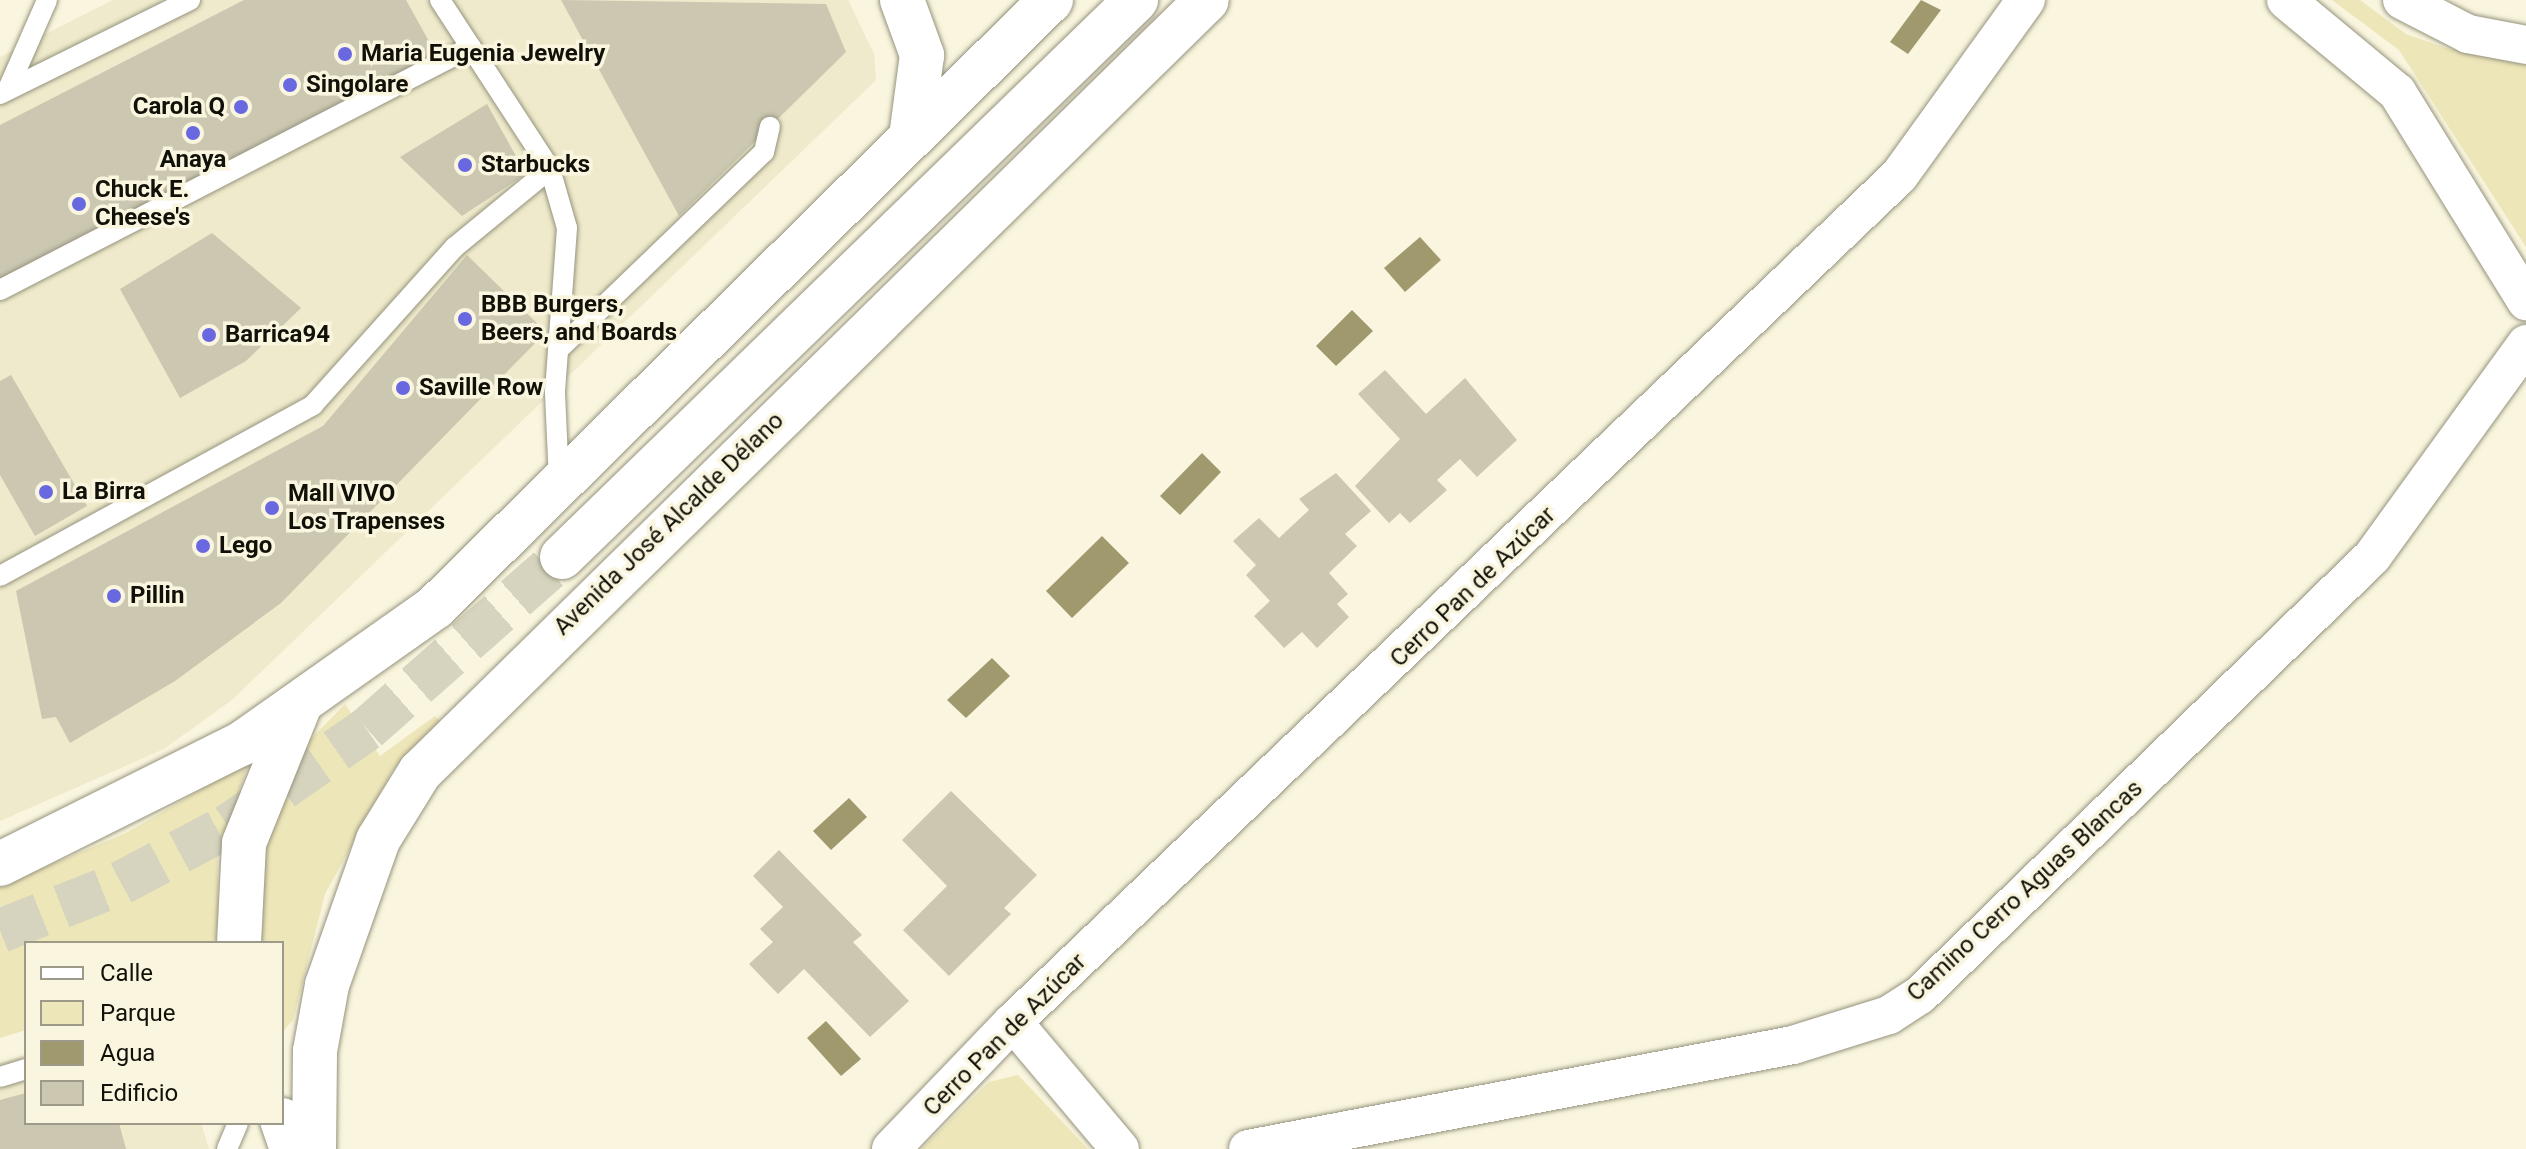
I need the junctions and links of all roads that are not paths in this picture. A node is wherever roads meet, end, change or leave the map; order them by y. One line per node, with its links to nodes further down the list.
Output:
1 (47, 0): 13 (lane)
2 (190, 0): 13 (lane)
3 (440, 0): 12 (lane)
4 (902, 0): 15 (main road)
5 (1051, 0): 15 (main road)
6 (1136, 0): 22 (main road)
7 (1207, 0): 34 (main road, Avenida José Alcalde Délano)
8 (2026, 0): 27 (street, Cerro Pan de Azúcar)
9 (2286, 0): 18 (street)
10 (2402, 0): 11 (street)
11 (2526, 45)
12 (471, 47): 16 (lane); 17 (lane)
13 (4, 91)
14 (770, 127): 20 (lane)
15 (911, 137): 21 (main road)
16 (550, 169): 20 (lane); 23 (lane)
17 (0, 290)
18 (2526, 301)
19 (2526, 344): 37 (street, Camino Cerro Aguas Blancas)
20 (558, 350): 21 (lane)
21 (559, 492): 24 (main road)
22 (562, 557)
23 (0, 576)
24 (299, 707): 25 (main road); 26 (main road)
25 (0, 864)
26 (239, 941)
27 (1013, 1022): 35 (street, Cerro Pan de Azúcar); 36 (street)
28 (24, 1070): 29 (lane)
29 (0, 1077)
30 (237, 1125): 32 (lane)
31 (284, 1125): 33 (main road)
32 (227, 1149)
33 (292, 1149)
34 (314, 1149)
35 (891, 1149)
36 (1120, 1149)
37 (1248, 1149)

